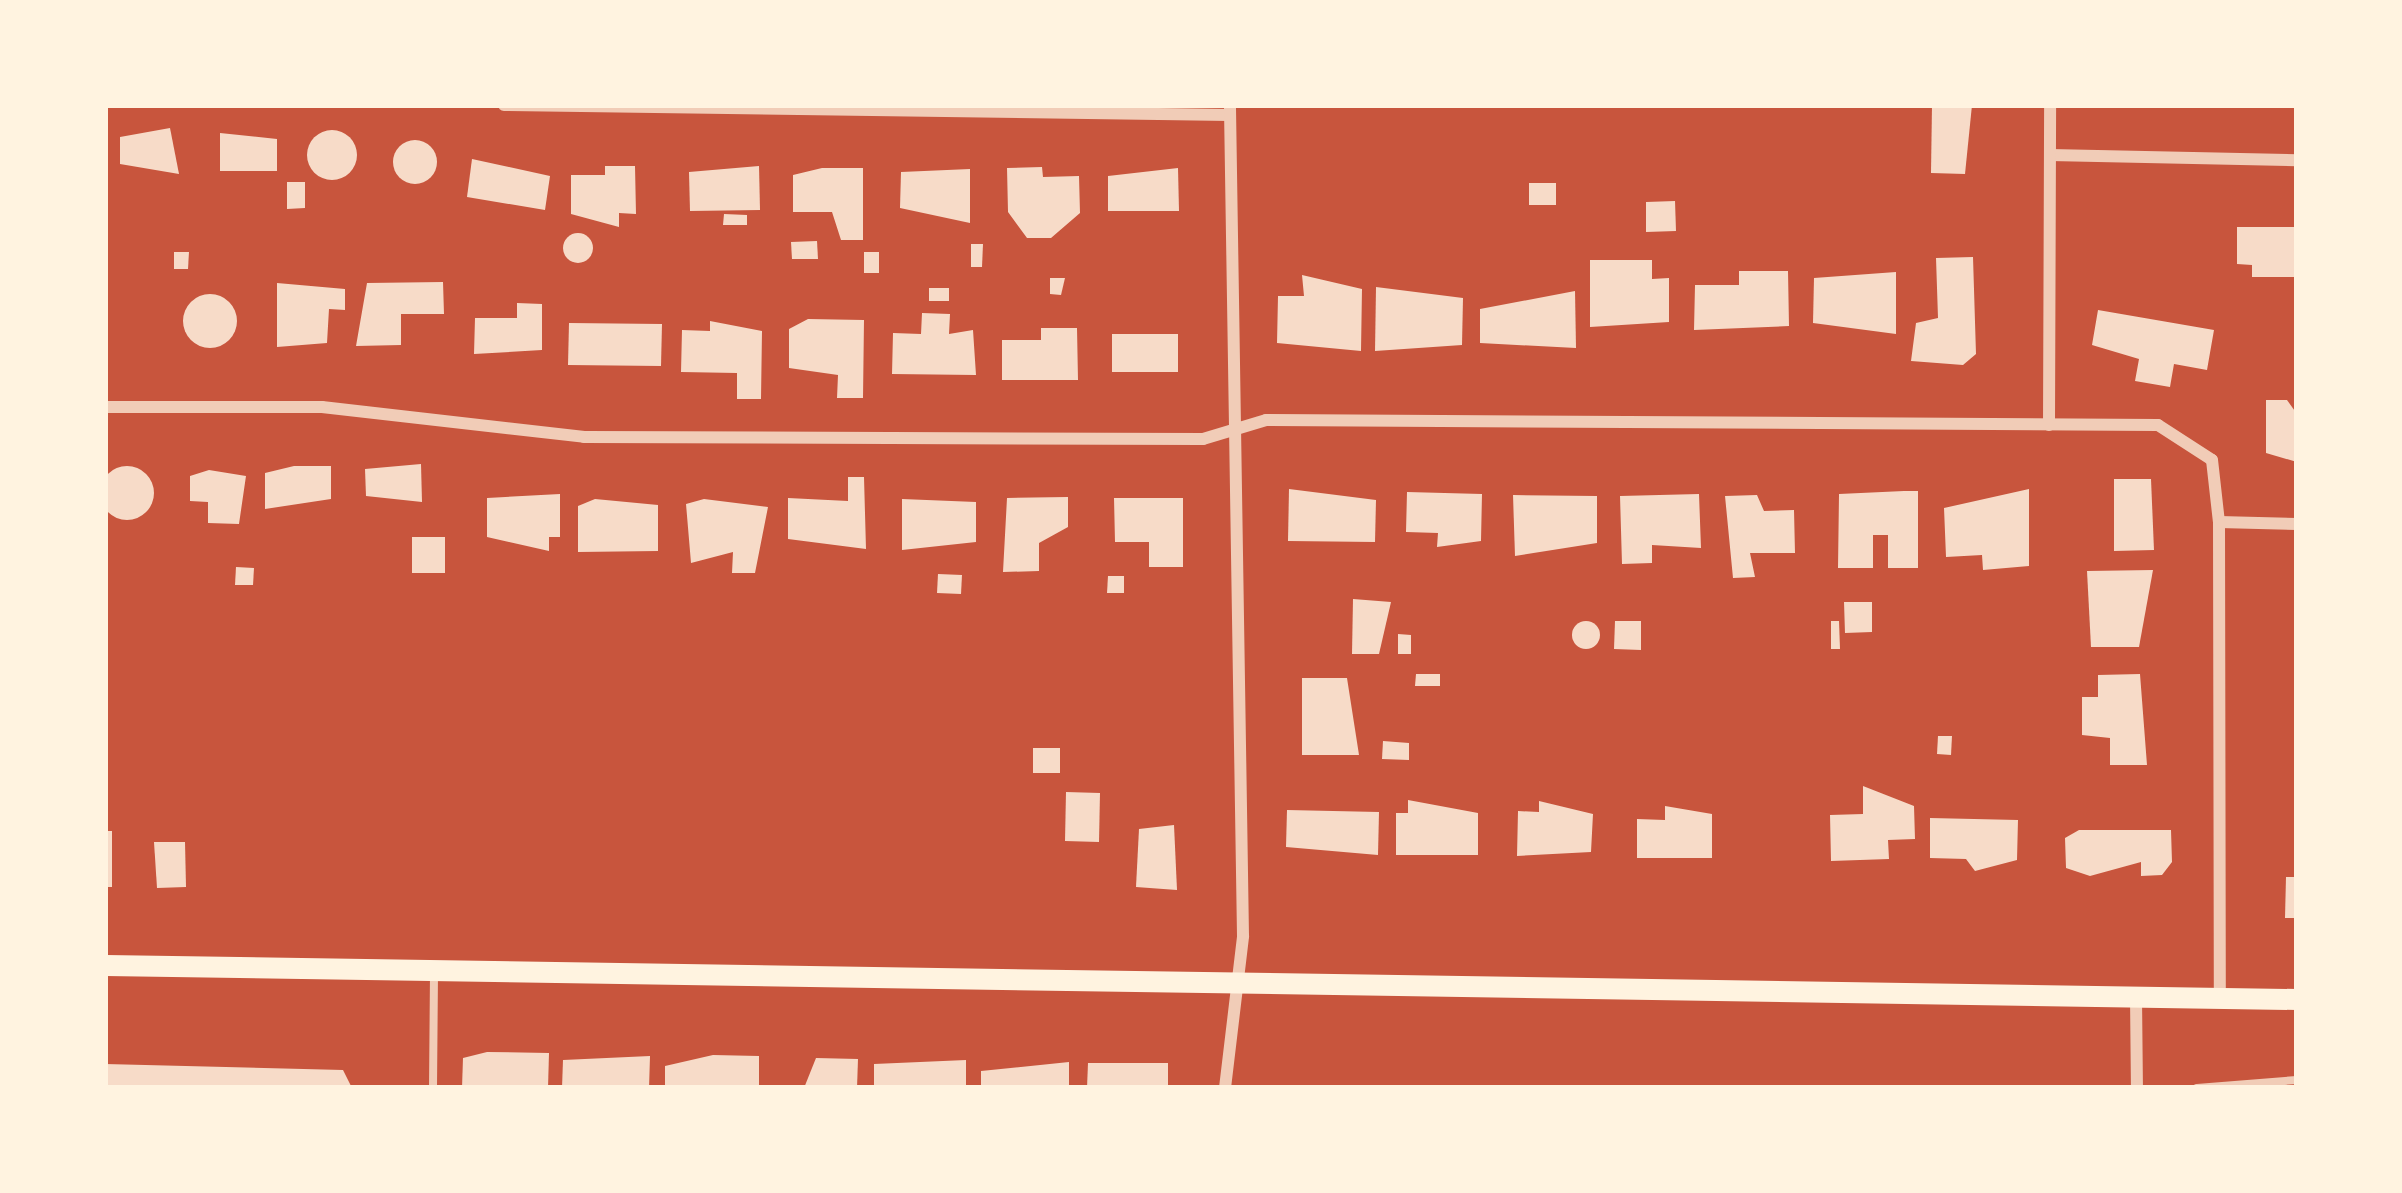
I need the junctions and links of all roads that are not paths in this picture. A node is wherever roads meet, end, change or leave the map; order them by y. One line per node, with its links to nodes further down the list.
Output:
1 (504, 105): 3 (street)
2 (2050, 105): 4 (street)
3 (1230, 110): 8 (street)
4 (2050, 155): 5 (street); 7 (street)
5 (2297, 160)
6 (105, 406): 8 (street)
7 (2049, 425): 8 (street); 9 (street)
8 (1233, 430): 13 (street)
9 (2218, 522): 10 (street); 15 (street)
10 (2297, 524)
11 (105, 965): 12 (main road)
12 (434, 970): 13 (main road); 18 (lane)
13 (1235, 982): 14 (main road); 19 (street)
14 (2136, 997): 15 (main road); 20 (street)
15 (2220, 998): 16 (main road)
16 (2297, 999)
17 (2297, 1080): 21 (lane)
18 (434, 1088)
19 (1225, 1088)
20 (2137, 1088)
21 (2198, 1088)

